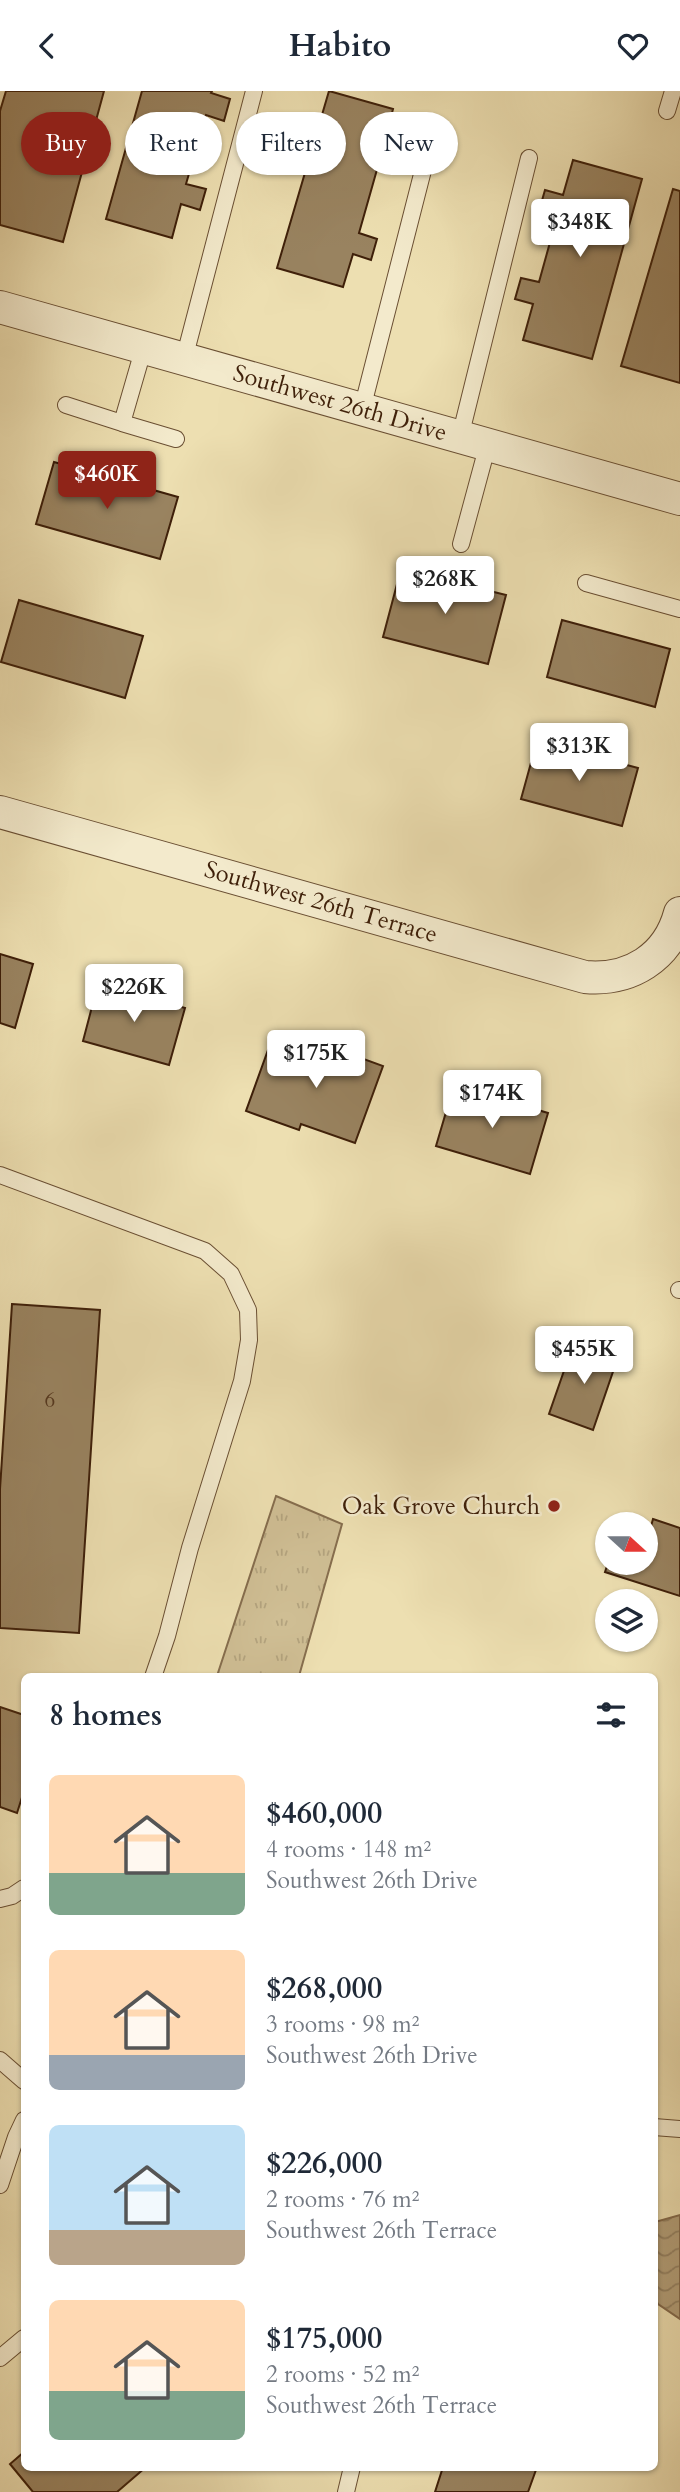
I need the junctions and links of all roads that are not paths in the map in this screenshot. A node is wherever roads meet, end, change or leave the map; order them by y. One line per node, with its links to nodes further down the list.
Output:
1 (254, 91): 8 (lane)
2 (673, 91): 3 (lane)
3 (667, 111)
4 (529, 158): 13 (lane)
5 (422, 175): 10 (lane)
6 (0, 307): 7 (street, Southwest 26th Drive)
7 (144, 347): 8 (street, Southwest 26th Drive); 11 (lane)
8 (184, 359): 10 (street, Southwest 26th Drive)
9 (66, 405): 11 (lane)
10 (362, 409): 13 (street, Southwest 26th Drive)
11 (122, 423): 12 (lane)
12 (176, 439)
13 (474, 440): 14 (street, Southwest 26th Drive); 15 (lane)
14 (680, 499)
15 (461, 544)
16 (586, 583): 17 (lane)
17 (680, 608)
18 (0, 812): 19 (street, Southwest 26th Terrace)
19 (680, 913)
20 (0, 1175): 21 (lane)
21 (154, 1673)
22 (21, 1890): 23 (lane)
23 (0, 1899)
24 (0, 2060): 25 (lane)
25 (21, 2078)
26 (21, 2126): 29 (lane)
27 (658, 2127): 28 (lane)
28 (680, 2129)
29 (0, 2185)
30 (21, 2340): 31 (lane)
31 (0, 2358)
32 (351, 2471): 33 (lane)
33 (346, 2492)

